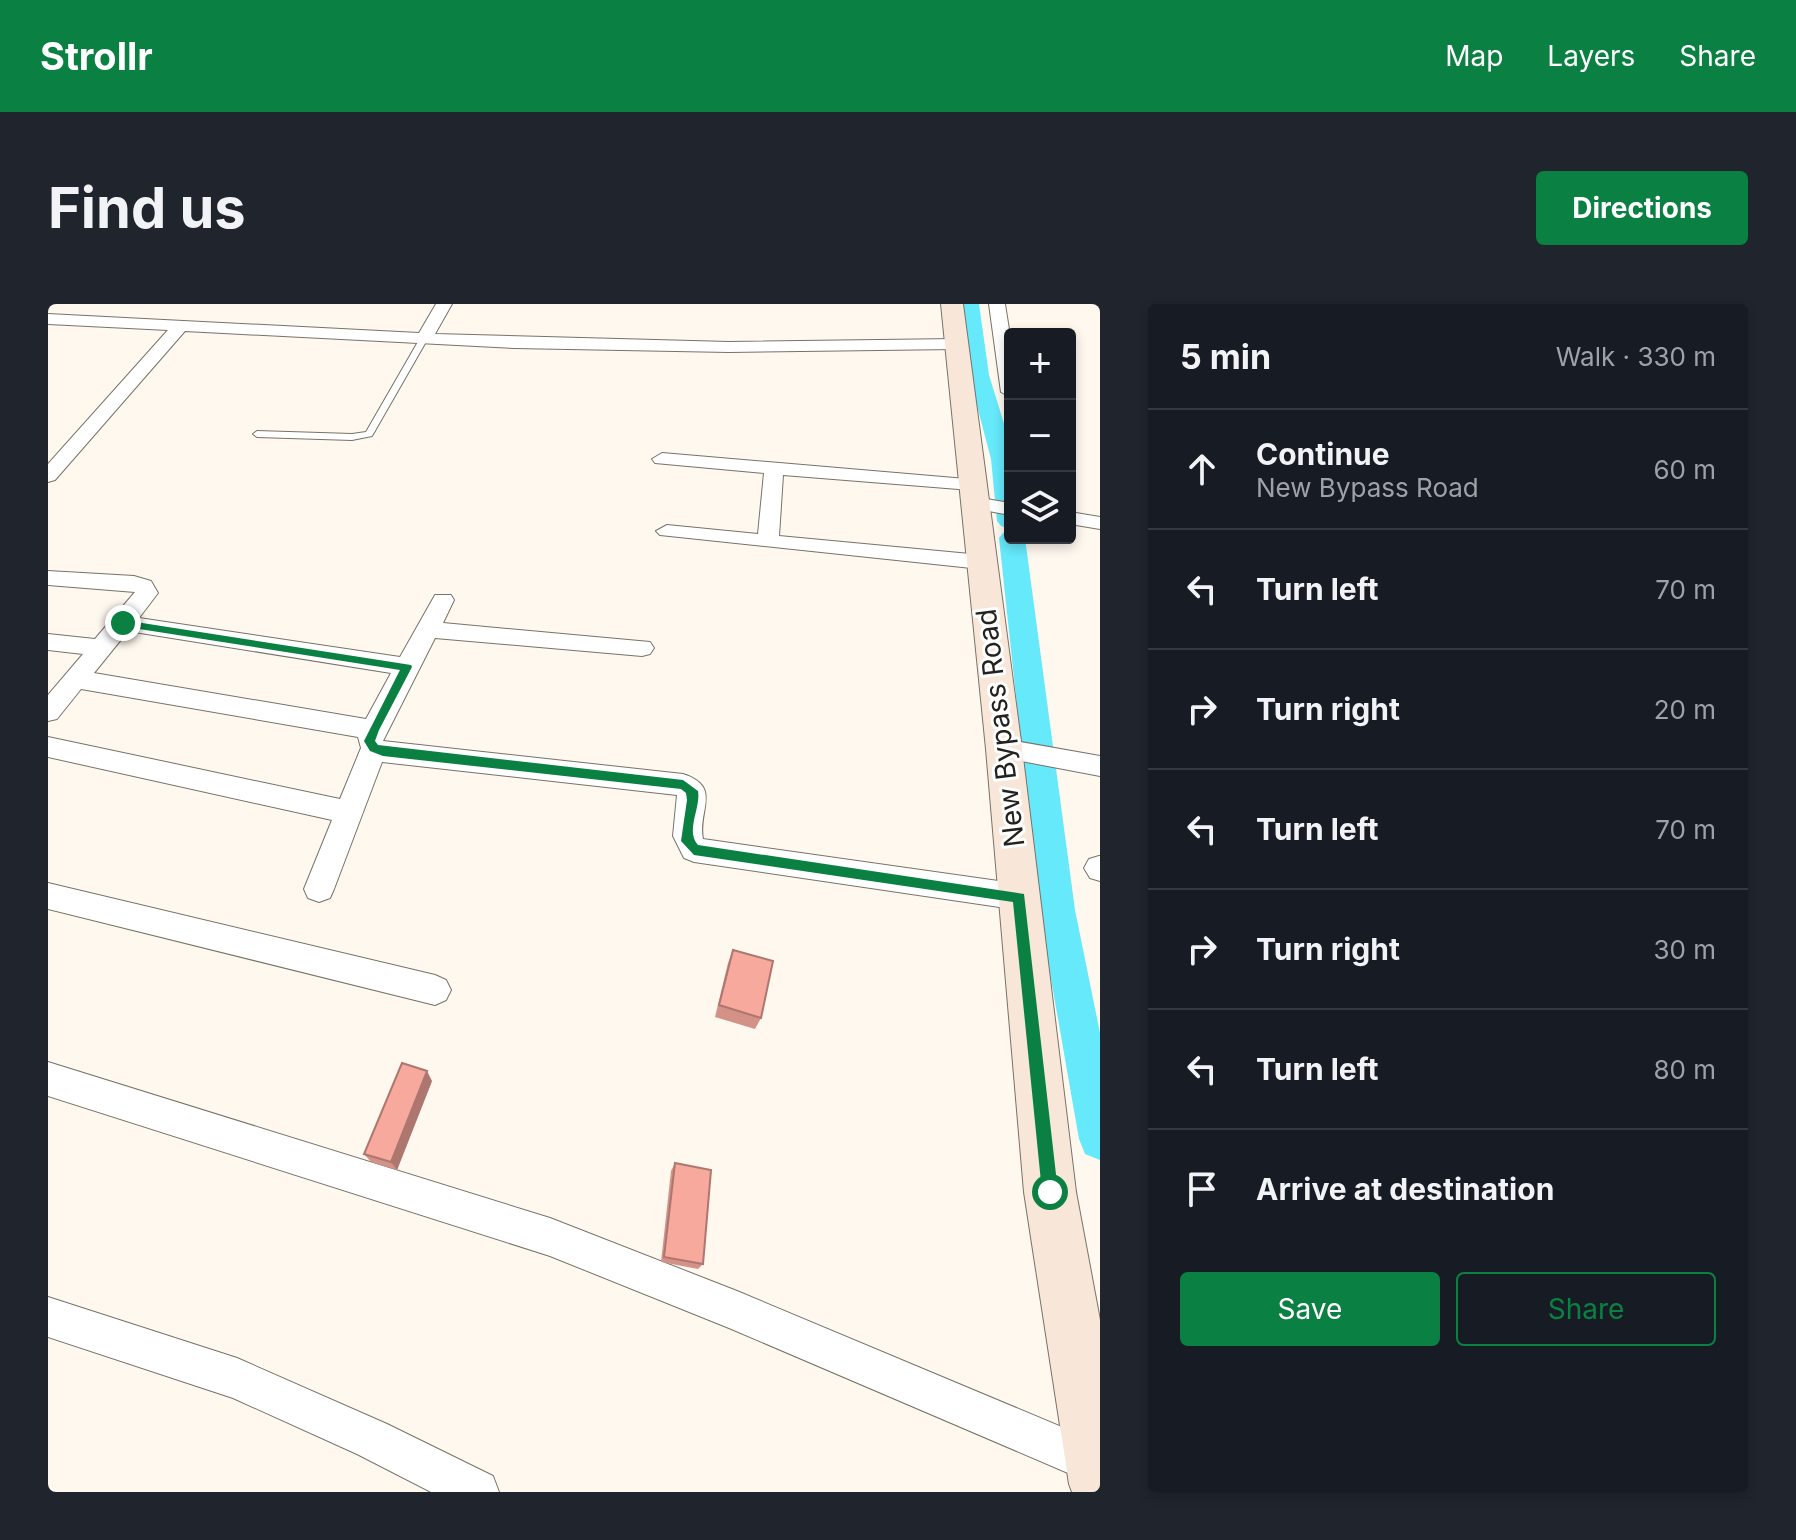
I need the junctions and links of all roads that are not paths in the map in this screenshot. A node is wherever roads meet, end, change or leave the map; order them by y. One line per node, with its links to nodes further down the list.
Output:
1 (444, 304): 6 (street)
2 (997, 304): 7 (street)
3 (48, 319): 5 (street)
4 (954, 324): 6 (street); 12 (main road, New Bypass Road)
5 (180, 327): 6 (street); 11 (street)
6 (423, 340): 8 (lane)
7 (1004, 351)
8 (257, 434)
9 (662, 459): 10 (street)
10 (774, 468): 12 (street); 16 (street)
11 (48, 476)
12 (988, 501): 17 (main road, New Bypass Road)
13 (1076, 519): 14 (street)
14 (1100, 523)
15 (667, 531): 16 (street)
16 (768, 541): 17 (street)
17 (981, 562): 30 (main road, New Bypass Road)
18 (48, 578): 20 (street)
19 (443, 600): 21 (street)
20 (123, 623): 23 (street); 25 (street)
21 (427, 629): 24 (street); 25 (street)
22 (48, 642): 23 (street)
23 (101, 648): 26 (street)
24 (642, 648)
25 (407, 667): 28 (street)
26 (75, 679): 27 (street); 28 (street)
27 (48, 712)
28 (374, 739): 32 (street); 35 (street)
29 (48, 747): 32 (street)
30 (1028, 753): 31 (street); 35 (main road, New Bypass Road)
31 (1100, 766)
32 (348, 812): 33 (street)
33 (319, 889)
34 (48, 896): 36 (street)
35 (1019, 897): 39 (main road, New Bypass Road)
36 (435, 990)
37 (48, 1079): 39 (street)
38 (48, 1317): 40 (street)
39 (1099, 1474)
40 (477, 1492)

